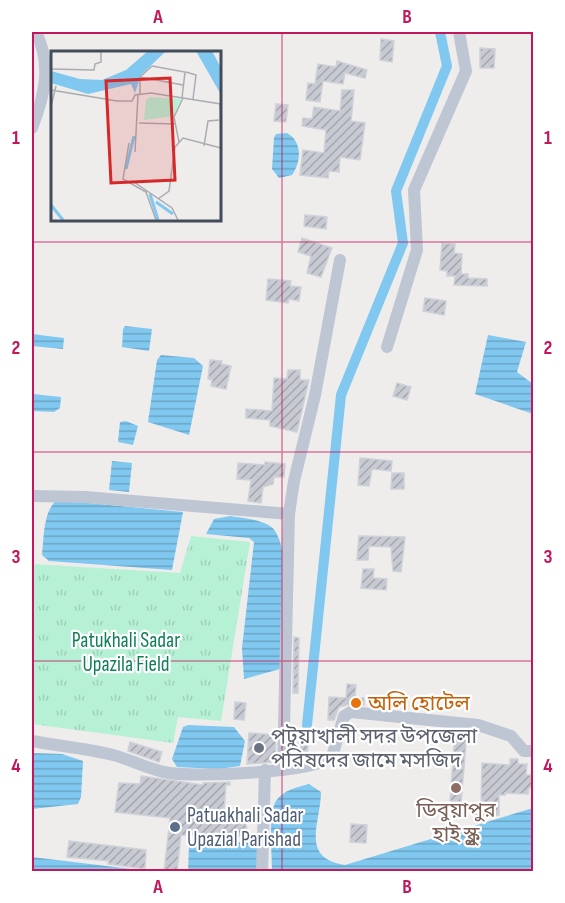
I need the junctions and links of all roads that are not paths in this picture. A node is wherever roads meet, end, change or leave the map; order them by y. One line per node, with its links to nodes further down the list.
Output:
1 (36, 32): 3 (street)
2 (459, 32): 5 (street)
3 (32, 128)
4 (340, 260): 7 (street)
5 (387, 347)
6 (32, 496): 7 (street)
7 (289, 514): 10 (street)
8 (32, 741): 11 (street)
9 (534, 752): 10 (street)
10 (283, 769): 11 (street)
11 (265, 771): 12 (street)
12 (261, 872)

